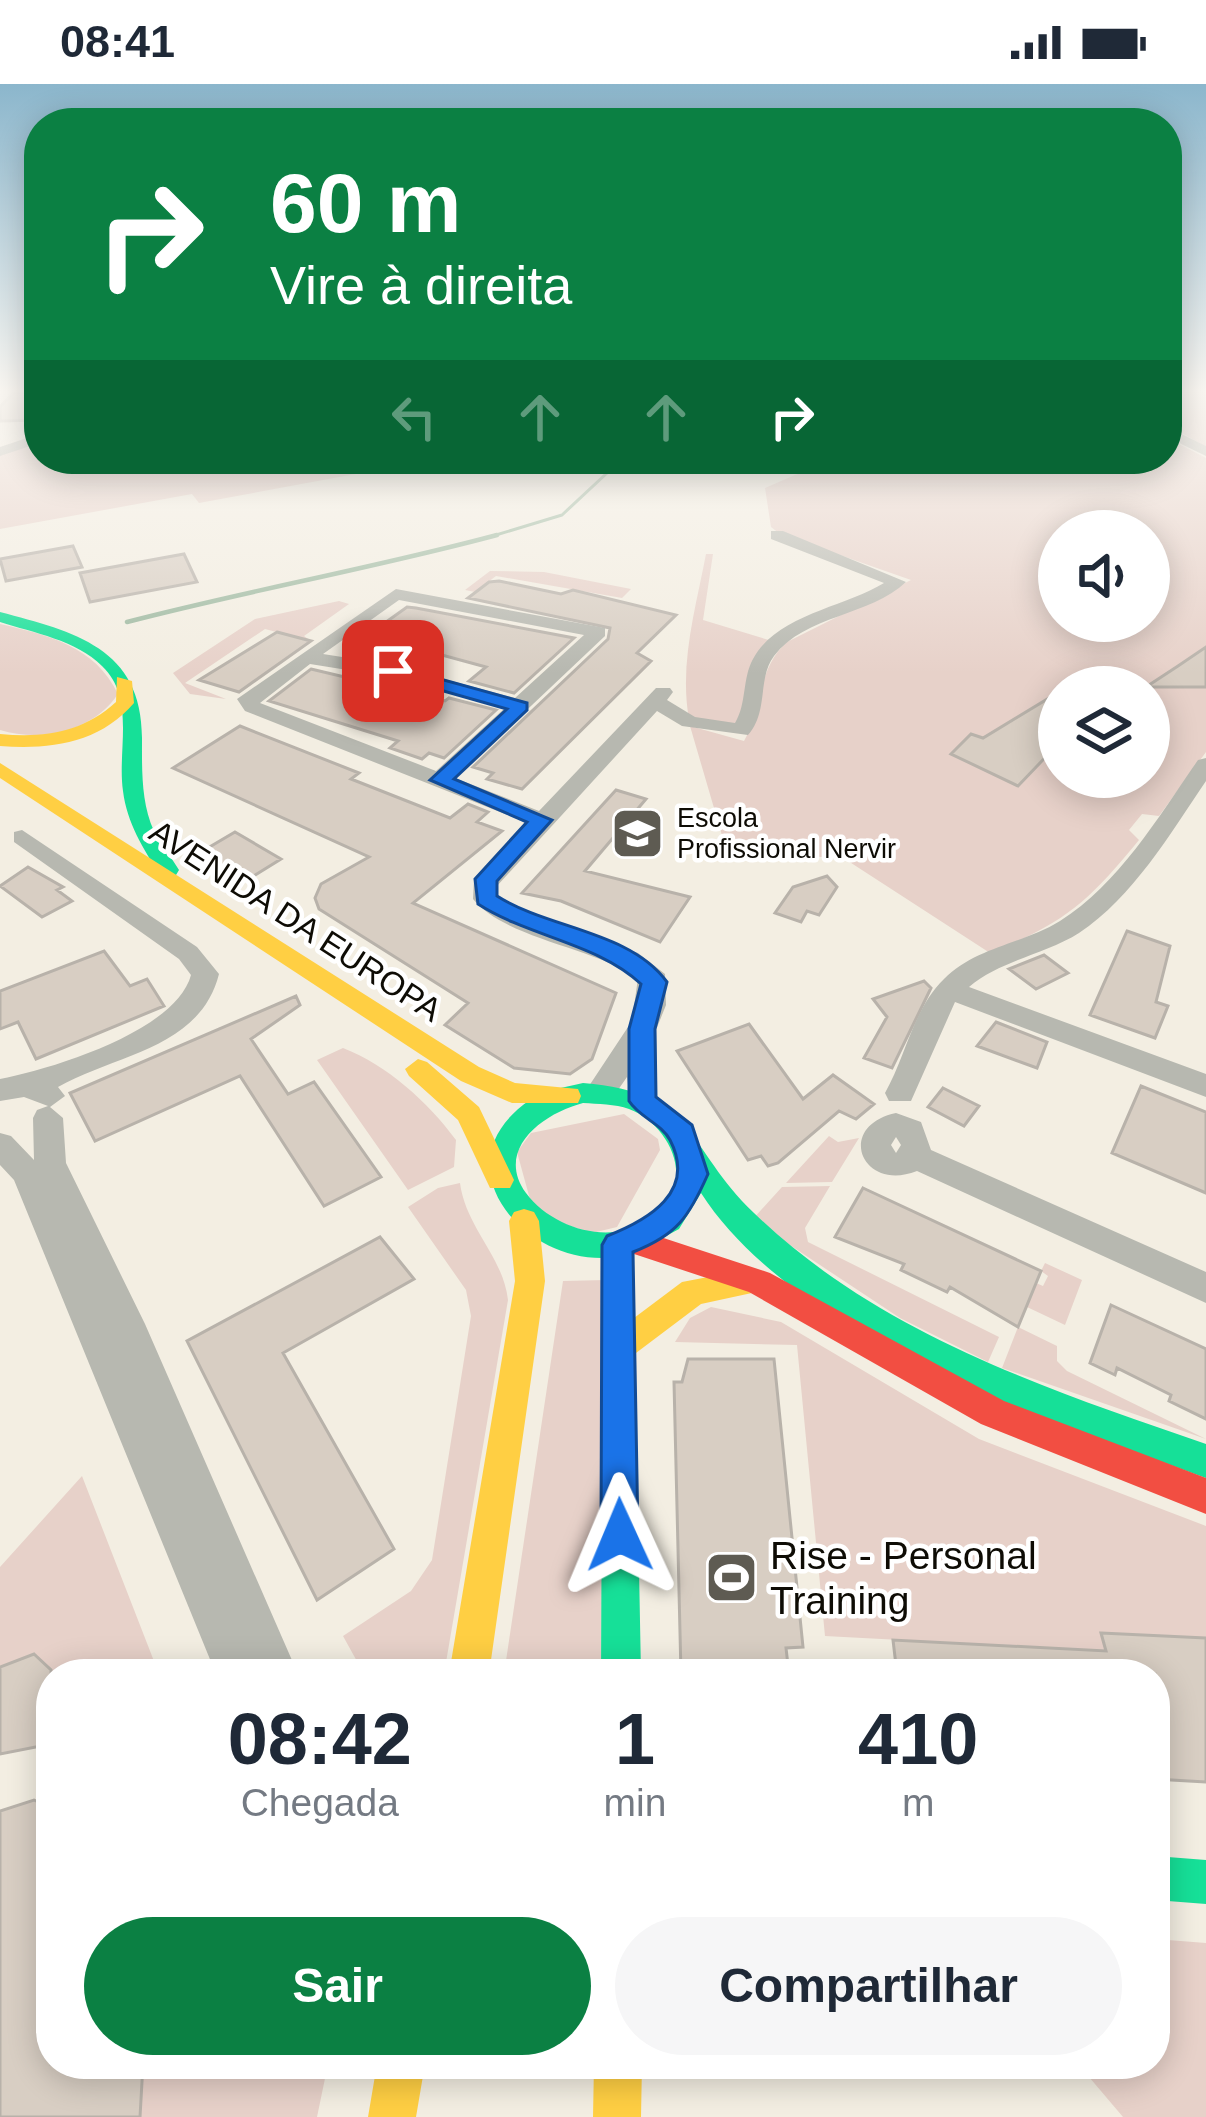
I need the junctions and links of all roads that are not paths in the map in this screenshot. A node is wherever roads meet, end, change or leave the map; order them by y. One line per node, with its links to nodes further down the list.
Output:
1 (777, 535): 12 (street)
2 (0, 617): 5 (main road)
3 (339, 632): 4 (street); 6 (street); 6 (street)
4 (305, 657): 6 (street); 10 (street)
5 (123, 682): 7 (main road); 14 (main road)
6 (527, 700): 10 (street)
7 (0, 740)
8 (1206, 765): 15 (street)
9 (0, 769): 14 (main road, AVENIDA DA EUROPA)
10 (440, 780): 12 (street)
11 (0, 785): 27 (main road, AVENIDA DA EUROPA)
12 (541, 820): 16 (street)
13 (22, 837): 23 (street)
14 (186, 888): 21 (main road, AVENIDA DA EUROPA)
15 (949, 990): 17 (street); 20 (street)
16 (642, 1029): 19 (street); 22 (street)
17 (1206, 1086)
18 (0, 1090): 23 (street)
19 (600, 1092): 21 (main road); 22 (main road)
20 (900, 1093)
21 (568, 1096): 27 (main road)
22 (643, 1101): 25 (main road)
23 (42, 1102): 24 (street); 36 (street)
24 (0, 1144): 35 (street)
25 (692, 1154): 29 (main road); 33 (main road)
26 (917, 1156): 31 (street)
27 (500, 1180): 28 (main road)
28 (524, 1221): 29 (main road); 37 (main road)
29 (625, 1243): 30 (main road); 32 (main road)
30 (759, 1282): 32 (main road); 34 (main road)
31 (1206, 1288)
32 (617, 1349): 38 (main road)
33 (1206, 1461)
34 (1206, 1496)
35 (232, 1659)
36 (270, 1659)
37 (471, 1659)
38 (621, 1659)
39 (1170, 1879): 40 (main road)
40 (1206, 1882)
41 (398, 2079): 43 (main road)
42 (618, 2079): 44 (main road)
43 (392, 2117)
44 (617, 2117)

